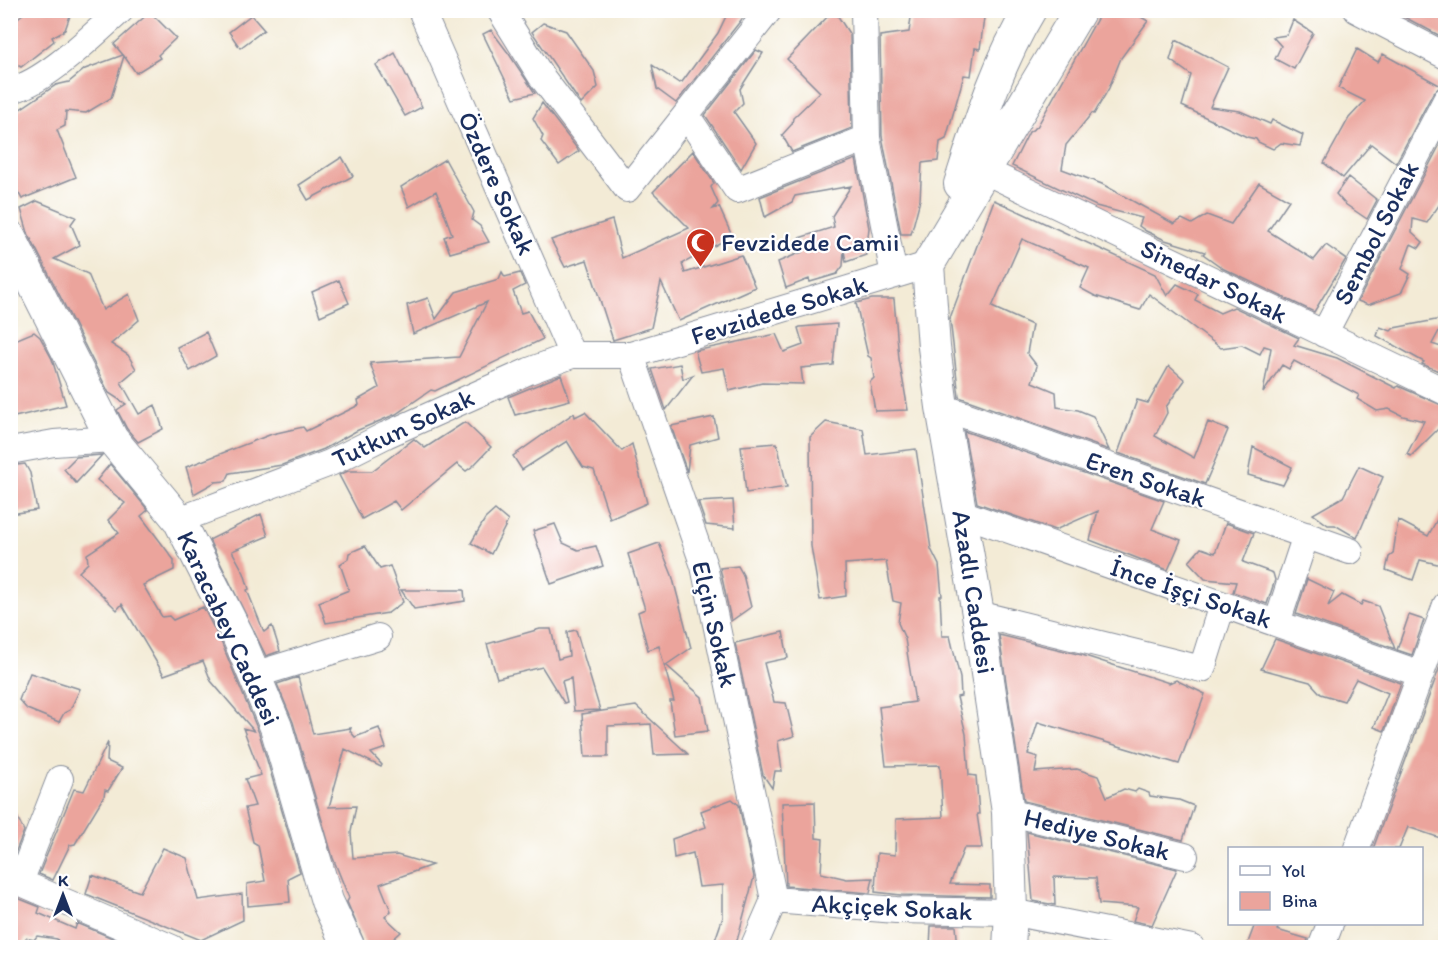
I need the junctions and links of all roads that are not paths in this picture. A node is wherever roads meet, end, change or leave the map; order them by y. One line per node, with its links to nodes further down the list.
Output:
1 (121, 10): 10 (street)
2 (421, 10): 19 (street, Özdere Sokak)
3 (500, 10): 12 (street)
4 (769, 10): 12 (street)
5 (864, 10): 13 (street)
6 (1030, 10): 16 (street, Azadlı Caddesi)
7 (1080, 10): 14 (street)
8 (1357, 10): 9 (street)
9 (1446, 56)
10 (10, 90)
11 (1446, 100): 18 (street, Sembol Sokak)
12 (687, 116): 13 (street)
13 (867, 138): 17 (street)
14 (983, 170): 16 (street); 18 (street, Sinedar Sokak)
15 (10, 237): 23 (street, Karacabey Caddesi)
16 (935, 253): 17 (street, Fevzidede Sokak); 22 (street, Azadlı Caddesi)
17 (894, 275): 20 (street, Fevzidede Sokak)
18 (1324, 334): 21 (street, Sinedar Sokak)
19 (572, 355): 20 (street, Tutkun Sokak); 26 (street, Tutkun Sokak)
20 (631, 355): 41 (street, Elçin Sokak)
21 (1446, 392)
22 (942, 407): 25 (street, Azadlı Caddesi); 27 (street, Eren Sokak)
23 (112, 439): 24 (street); 26 (street, Karacabey Caddesi)
24 (10, 451)
25 (961, 513): 29 (street, İnce İşçi Sokak); 31 (street, Azadlı Caddesi)
26 (179, 520): 35 (street, Karacabey Caddesi)
27 (1306, 535): 28 (street, Eren Sokak); 32 (street)
28 (1350, 551)
29 (1222, 605): 31 (street); 32 (street, İnce İşçi Sokak)
30 (1446, 605): 34 (street)
31 (978, 614): 37 (street, Azadlı Caddesi)
32 (1277, 623): 34 (street, İnce İşçi Sokak)
33 (378, 637): 35 (street)
34 (1421, 674): 38 (street)
35 (254, 675): 46 (street, Karacabey Caddesi)
36 (60, 779): 40 (street)
37 (1008, 812): 39 (street, Hediye Sokak); 42 (street, Azadlı Caddesi)
38 (1358, 847)
39 (1185, 856)
40 (15, 880): 44 (street)
41 (774, 900): 42 (street, Akçiçek Sokak); 47 (street)
42 (1011, 912): 48 (street, Azadlı Caddesi); 49 (street, Akçiçek Sokak)
43 (1330, 925): 50 (street)
44 (125, 938): 45 (street)
45 (172, 948)
46 (349, 948)
47 (753, 948)
48 (1009, 948)
49 (1192, 948)
50 (1321, 948)

